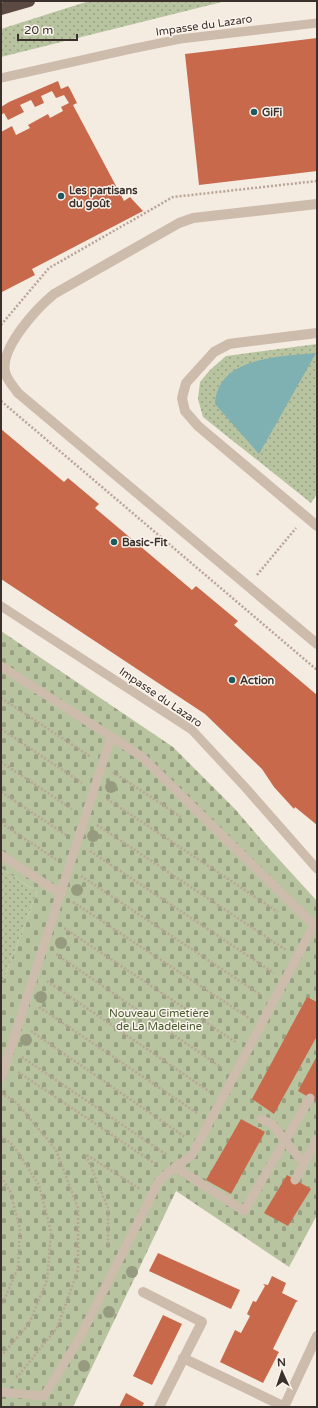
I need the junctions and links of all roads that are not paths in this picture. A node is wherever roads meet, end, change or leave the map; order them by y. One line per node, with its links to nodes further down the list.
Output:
1 (29, 1): 2 (highway)
2 (1, 9)
3 (317, 23): 4 (lane, Impasse du Lazaro)
4 (1, 78)
5 (317, 204): 9 (street)
6 (317, 333): 7 (street)
7 (317, 526)
8 (1, 606): 13 (lane, Impasse du Lazaro)
9 (317, 644)
10 (1, 666): 11 (lane)
11 (111, 737): 14 (lane); 21 (lane)
12 (1, 855): 14 (lane)
13 (317, 869)
14 (60, 894): 15 (lane)
15 (1, 1078)
16 (310, 1098): 19 (lane)
17 (261, 1119): 19 (lane)
18 (317, 1139): 20 (lane)
19 (285, 1141): 20 (lane); 21 (lane)
20 (304, 1164): 22 (lane)
21 (174, 1168): 26 (lane)
22 (295, 1180)
23 (143, 1292): 25 (street)
24 (317, 1336): 28 (street)
25 (183, 1358): 27 (street); 28 (street)
26 (1, 1392)
27 (159, 1407)
28 (284, 1407)

